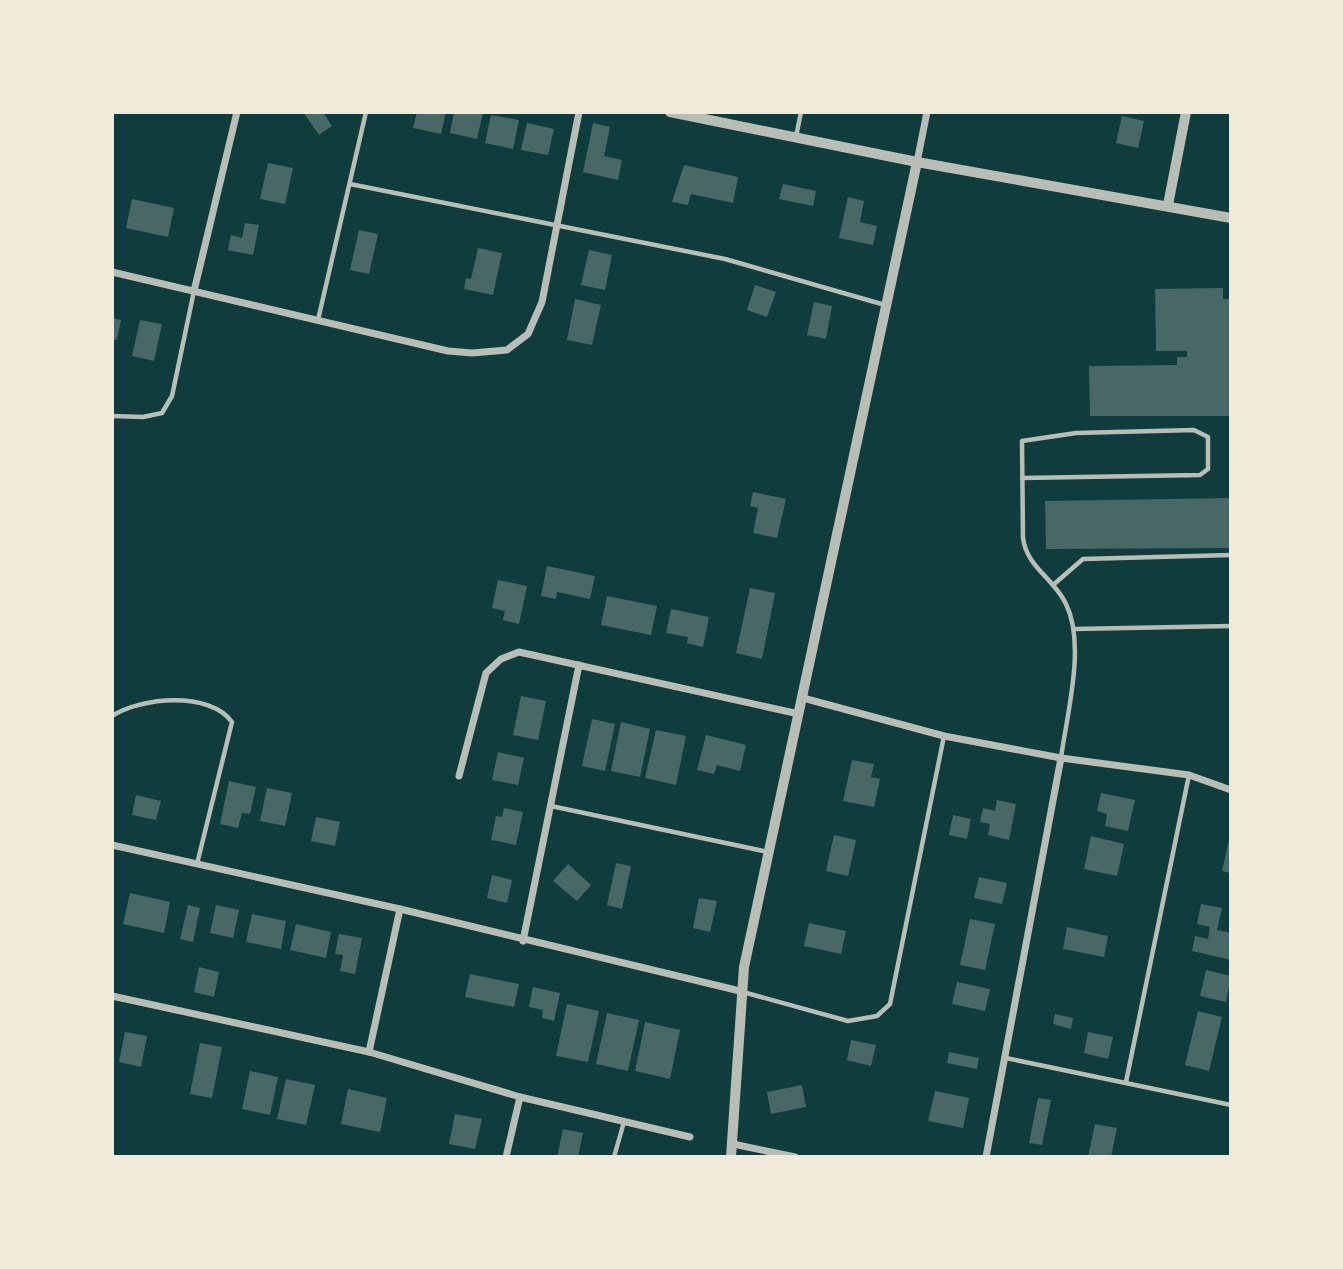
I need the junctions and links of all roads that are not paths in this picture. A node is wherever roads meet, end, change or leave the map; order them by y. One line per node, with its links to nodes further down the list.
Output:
1 (237, 112): 15 (street)
2 (366, 112): 10 (lane)
3 (579, 112): 13 (street)
4 (674, 112): 8 (street)
5 (801, 112): 8 (lane)
6 (927, 112): 9 (street)
7 (1186, 112): 11 (street)
8 (796, 137): 9 (street)
9 (917, 162): 11 (street); 16 (street)
10 (350, 184): 13 (lane); 17 (lane)
11 (1168, 205): 12 (street)
12 (1231, 218)
13 (557, 225): 16 (lane); 17 (street)
14 (112, 272): 15 (street)
15 (194, 291): 17 (street); 18 (lane)
16 (887, 305): 25 (street)
17 (318, 320)
18 (112, 416)
19 (1022, 478): 19 (lane); 21 (lane)
20 (1231, 555): 21 (lane)
21 (1053, 585): 23 (lane)
22 (1231, 626): 23 (lane)
23 (1074, 629): 29 (lane)
24 (579, 665): 26 (street); 31 (street); 33 (street)
25 (803, 698): 26 (street); 28 (street)
26 (799, 714): 35 (street)
27 (112, 716): 36 (lane)
28 (944, 736): 29 (street); 39 (lane)
29 (1061, 758): 30 (street); 42 (street)
30 (1189, 775): 32 (street); 43 (lane)
31 (459, 776)
32 (1231, 790)
33 (550, 806): 35 (lane); 38 (street)
34 (112, 845): 36 (street)
35 (769, 852): 39 (street)
36 (197, 864): 37 (street)
37 (400, 909): 38 (street); 41 (street)
38 (523, 941): 39 (street)
39 (740, 991): 48 (street)
40 (112, 996): 41 (street)
41 (369, 1052): 44 (street)
42 (1006, 1058): 43 (lane); 53 (street)
43 (1126, 1082): 45 (lane)
44 (520, 1097): 46 (street); 49 (street)
45 (1231, 1105)
46 (624, 1122): 47 (street); 50 (lane)
47 (690, 1137)
48 (733, 1144): 51 (street); 52 (street)
49 (506, 1157)
50 (614, 1157)
51 (731, 1157)
52 (795, 1157)
53 (986, 1157)

